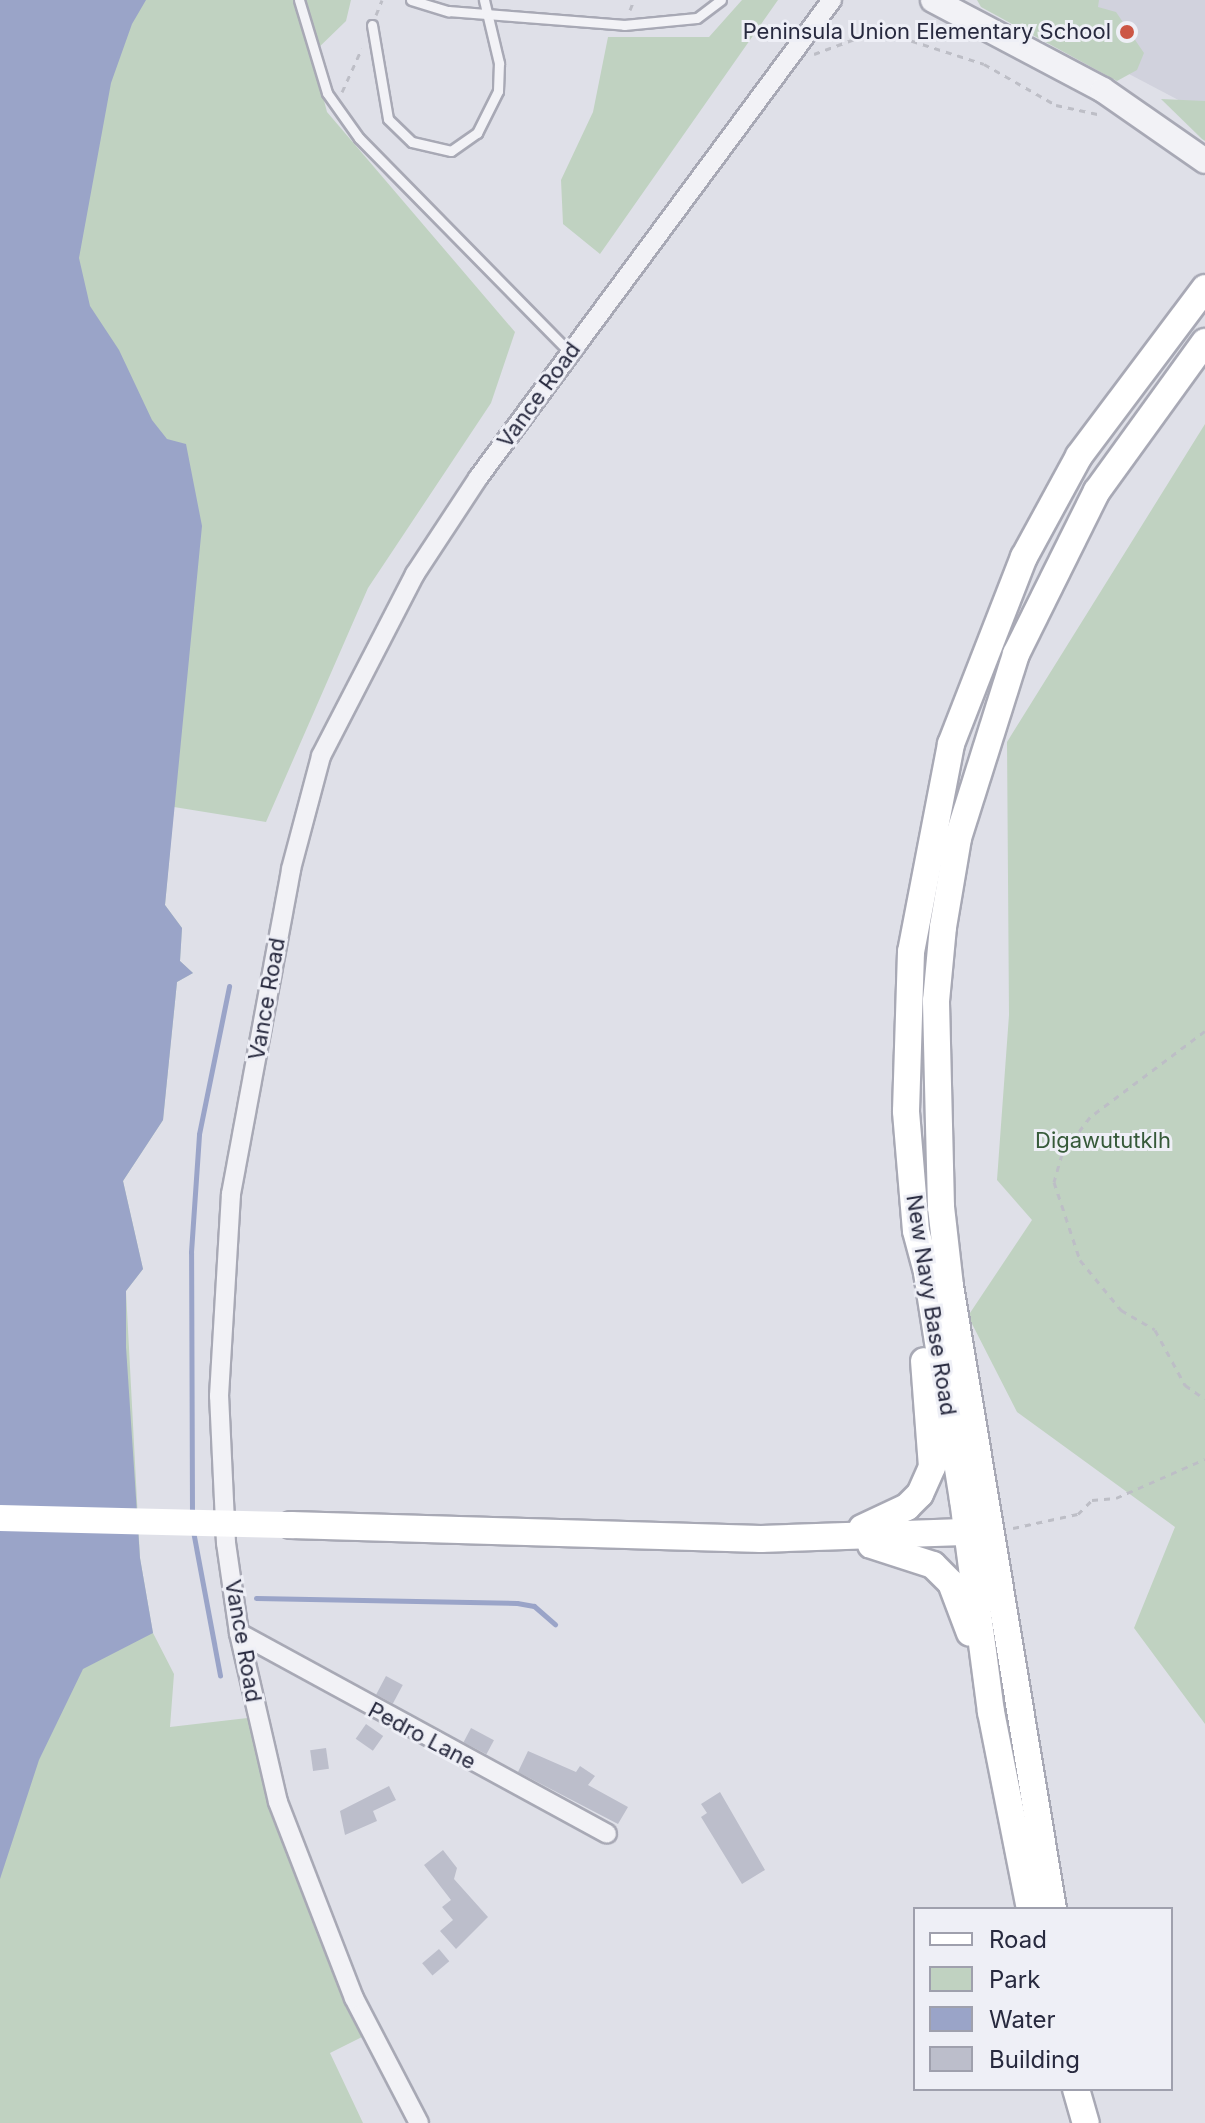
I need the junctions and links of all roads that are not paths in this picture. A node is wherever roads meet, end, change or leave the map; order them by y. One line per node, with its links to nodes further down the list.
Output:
1 (299, 0): 12 (lane)
2 (411, 0): 7 (lane)
3 (484, 0): 7 (lane)
4 (721, 0): 7 (lane)
5 (832, 0): 12 (street, Vance Road)
6 (933, 0): 9 (street)
7 (486, 14): 8 (lane)
8 (372, 25)
9 (1205, 161)
10 (1205, 288): 13 (main road, New Navy Base Road)
11 (1205, 342): 15 (main road, New Navy Base Road)
12 (570, 353): 17 (street, Vance Road)
13 (916, 1231): 15 (main road, New Navy Base Road); 16 (main road)
14 (0, 1518): 16 (main road, bridge)
15 (979, 1532): 16 (main road); 18 (main road, New Navy Base Road); 21 (main road, New Navy Base Road)
16 (836, 1537): 18 (main road)
17 (239, 1633): 19 (street, Pedro Lane); 24 (street, Vance Road)
18 (991, 1712): 20 (main road, New Navy Base Road)
19 (607, 1834)
20 (1030, 1907)
21 (1053, 1907)
22 (1077, 2091): 25 (main road)
23 (1095, 2091): 26 (main road)
24 (419, 2123)
25 (1086, 2123)
26 (1103, 2123)

